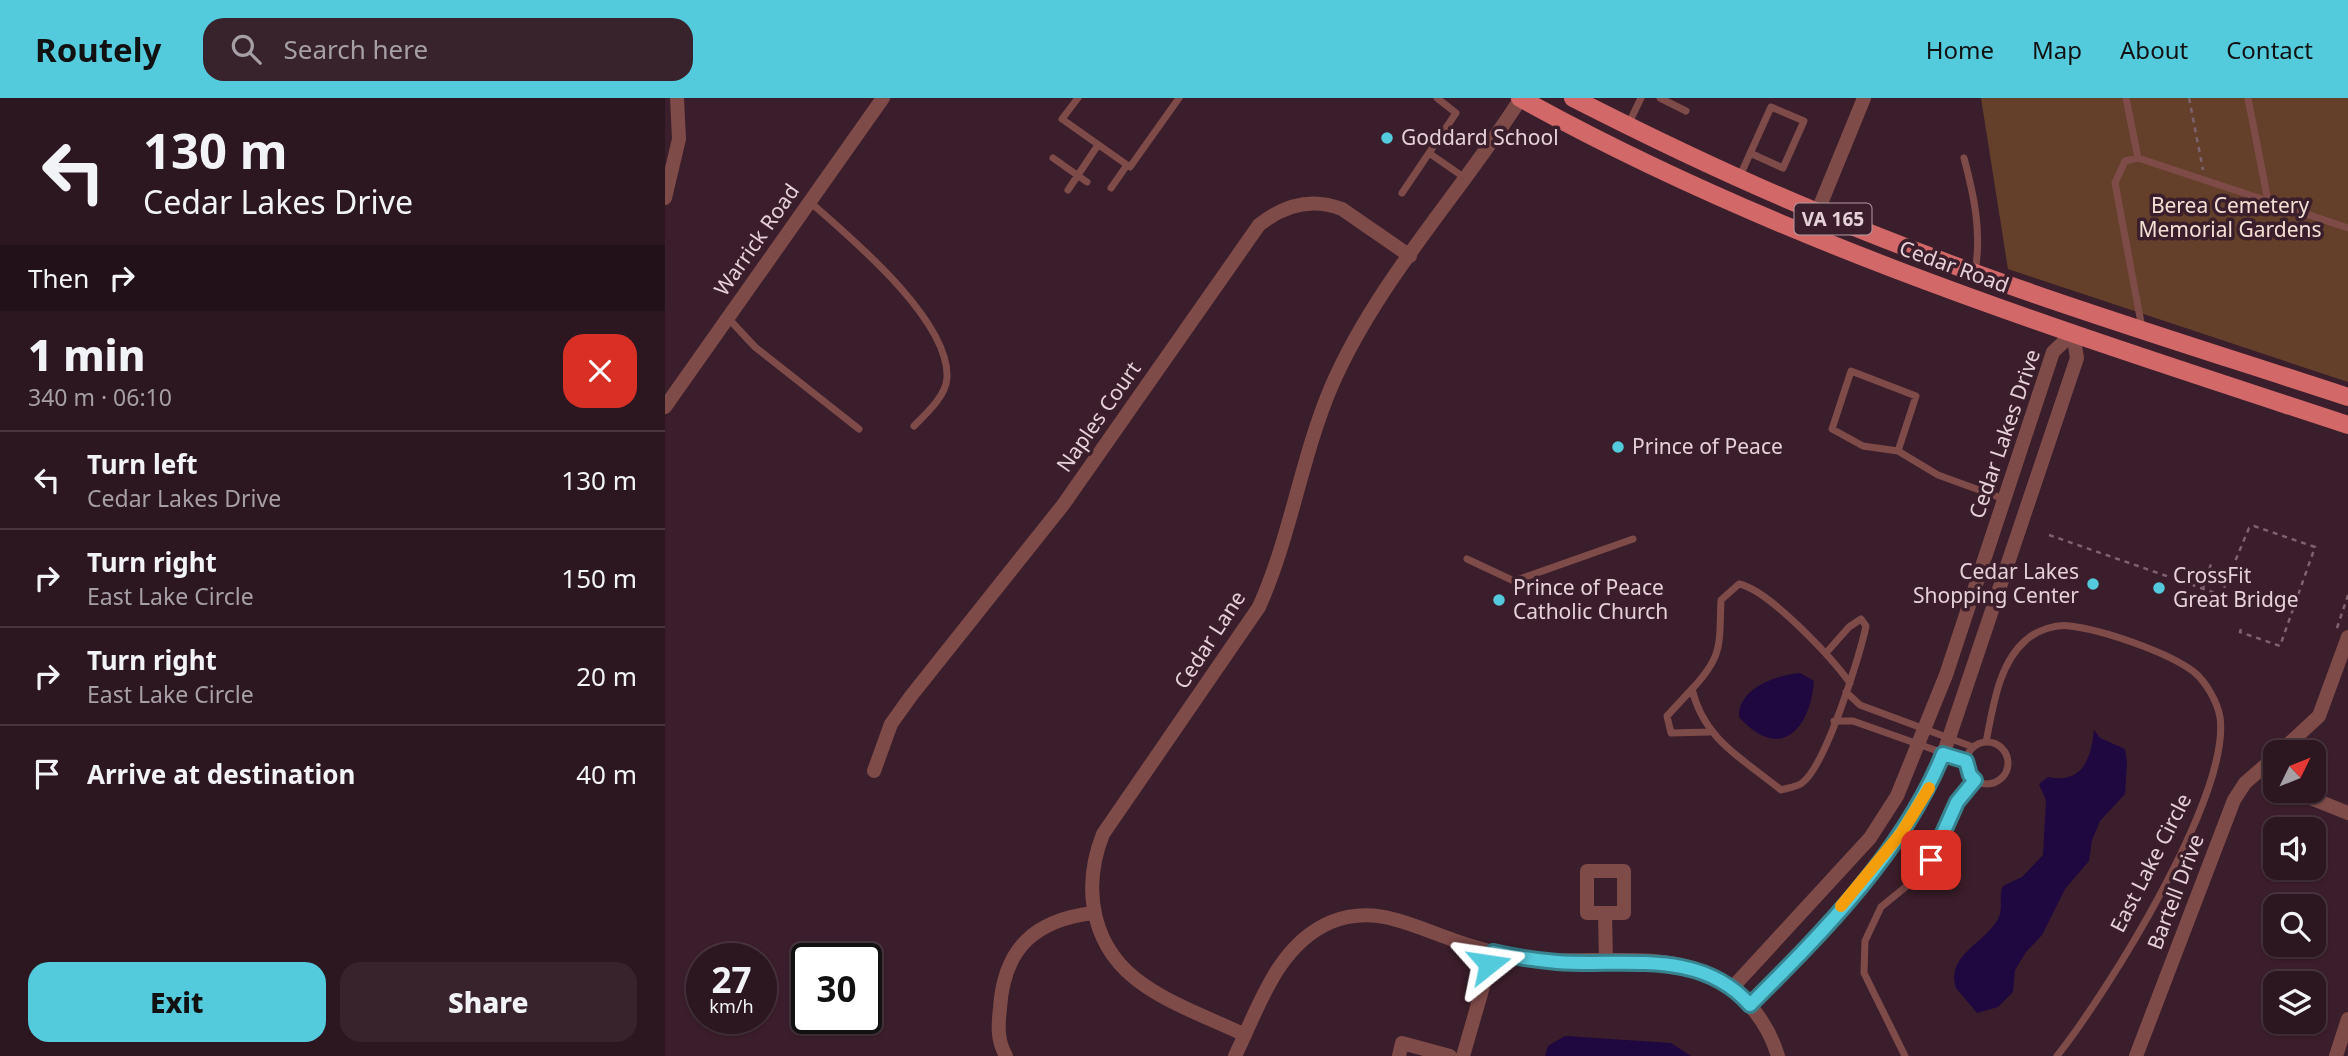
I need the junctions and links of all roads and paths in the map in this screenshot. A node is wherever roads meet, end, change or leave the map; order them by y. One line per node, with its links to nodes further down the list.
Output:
1 (677, 98): 31 (street)
2 (883, 98): 33 (street, Warrick Road)
3 (1078, 98): 16 (lane)
4 (1179, 98): 22 (lane)
5 (1437, 98): 17 (lane)
6 (1520, 98): 24 (street, Cedar Lane); 36 (main road, Cedar Road / VA 165)
7 (1573, 98): 15 (main road, Cedar Road / VA 165)
8 (1641, 98): 15 (lane)
9 (1660, 98): 14 (lane)
10 (1864, 98): 34 (street)
11 (2126, 98): 21 (lane)
12 (2189, 98): 26 (path)
13 (2248, 98): 32 (lane)
14 (1686, 111)
15 (1628, 126): 25 (main road, Cedar Road / VA 165)
16 (1098, 145): 22 (lane); 23 (lane)
17 (1429, 153): 24 (lane); 30 (lane)
18 (1750, 153): 18 (lane); 25 (lane)
19 (1053, 158): 23 (lane)
20 (1964, 158): 38 (lane)
21 (2138, 158): 26 (lane); 41 (lane)
22 (1127, 165): 28 (lane)
23 (1077, 175): 27 (lane); 29 (lane)
24 (1465, 178): 37 (street, Cedar Lane)
25 (1739, 179): 34 (main road, Cedar Road / VA 165)
26 (2205, 180): 32 (lane)
27 (1087, 182)
28 (1111, 188)
29 (1068, 190)
30 (1402, 193)
31 (665, 198)
32 (2268, 201): 35 (lane)
33 (810, 202): 40 (street, Warrick Road); 47 (lane)
34 (1817, 213): 36 (street); 38 (main road, Cedar Road / VA 165)
35 (2348, 228)
36 (1808, 235): 42 (main road, Cedar Road / VA 165)
37 (1410, 256): 72 (street, Naples Court); 77 (street, Cedar Lane)
38 (1975, 272): 39 (main road, Cedar Road / VA 165)
39 (2032, 292): 41 (main road, Cedar Road / VA 165); 42 (main road)
40 (728, 317): 45 (street, Warrick Road); 48 (lane)
41 (2142, 329): 43 (main road, Cedar Road / VA 165)
42 (2073, 333): 43 (main road); 46 (main road, Cedar Road / VA 165); 50 (street, Cedar Lakes Drive); 65 (street, Cedar Lakes Drive)
43 (2279, 374): 44 (main road, Cedar Road / VA 165)
44 (2348, 397)
45 (665, 407)
46 (2348, 425)
47 (914, 426)
48 (859, 429)
49 (1898, 451): 49 (lane); 50 (lane)
50 (2004, 499): 63 (street, Cedar Lakes Drive)
51 (2049, 535): 55 (path)
52 (1633, 539): 53 (lane)
53 (1467, 559)
54 (2211, 564): 55 (path)
55 (2203, 588): 56 (path)
56 (2241, 629)
57 (2348, 638): 66 (street)
58 (1826, 653): 59 (lane); 59 (lane); 60 (lane)
59 (1850, 683): 61 (lane)
60 (1692, 689): 64 (lane); 64 (lane)
61 (1846, 692): 62 (lane); 63 (lane)
62 (1834, 721): 64 (lane); 68 (lane)
63 (1926, 729): 65 (lane); 68 (street, Cedar Lakes Drive)
64 (1709, 732)
65 (1949, 738): 69 (lane); 70 (street, Cedar Lakes Drive)
66 (2293, 740)
67 (1986, 742): 69 (lane); 74 (lane); 92 (lane, East Lake Circle)
68 (1919, 745): 70 (lane); 81 (street, Cedar Lakes Drive)
69 (1973, 747): 71 (lane)
70 (1943, 754): 71 (lane); 82 (street, Cedar Lakes Drive)
71 (1966, 761): 74 (lane)
72 (874, 771)
73 (2263, 771): 93 (street, Bartell Drive)
74 (1975, 780): 91 (lane)
75 (2323, 803): 76 (street)
76 (2348, 813)
77 (1093, 913): 84 (street, Cedar Lane); 85 (street)
78 (1605, 913): 80 (street)
79 (1493, 952): 80 (street); 84 (street); 89 (street)
80 (1606, 962): 81 (street)
81 (1732, 988): 82 (street)
82 (1750, 1005): 90 (street)
83 (2348, 1019): 94 (street)
84 (1245, 1035): 86 (street)
85 (1006, 1056)
86 (1235, 1056)
87 (1399, 1056): 88 (street)
88 (1450, 1056)
89 (1463, 1056)
90 (1778, 1056)
91 (1905, 1056)
92 (2057, 1056)
93 (2136, 1056)
94 (2336, 1056)

